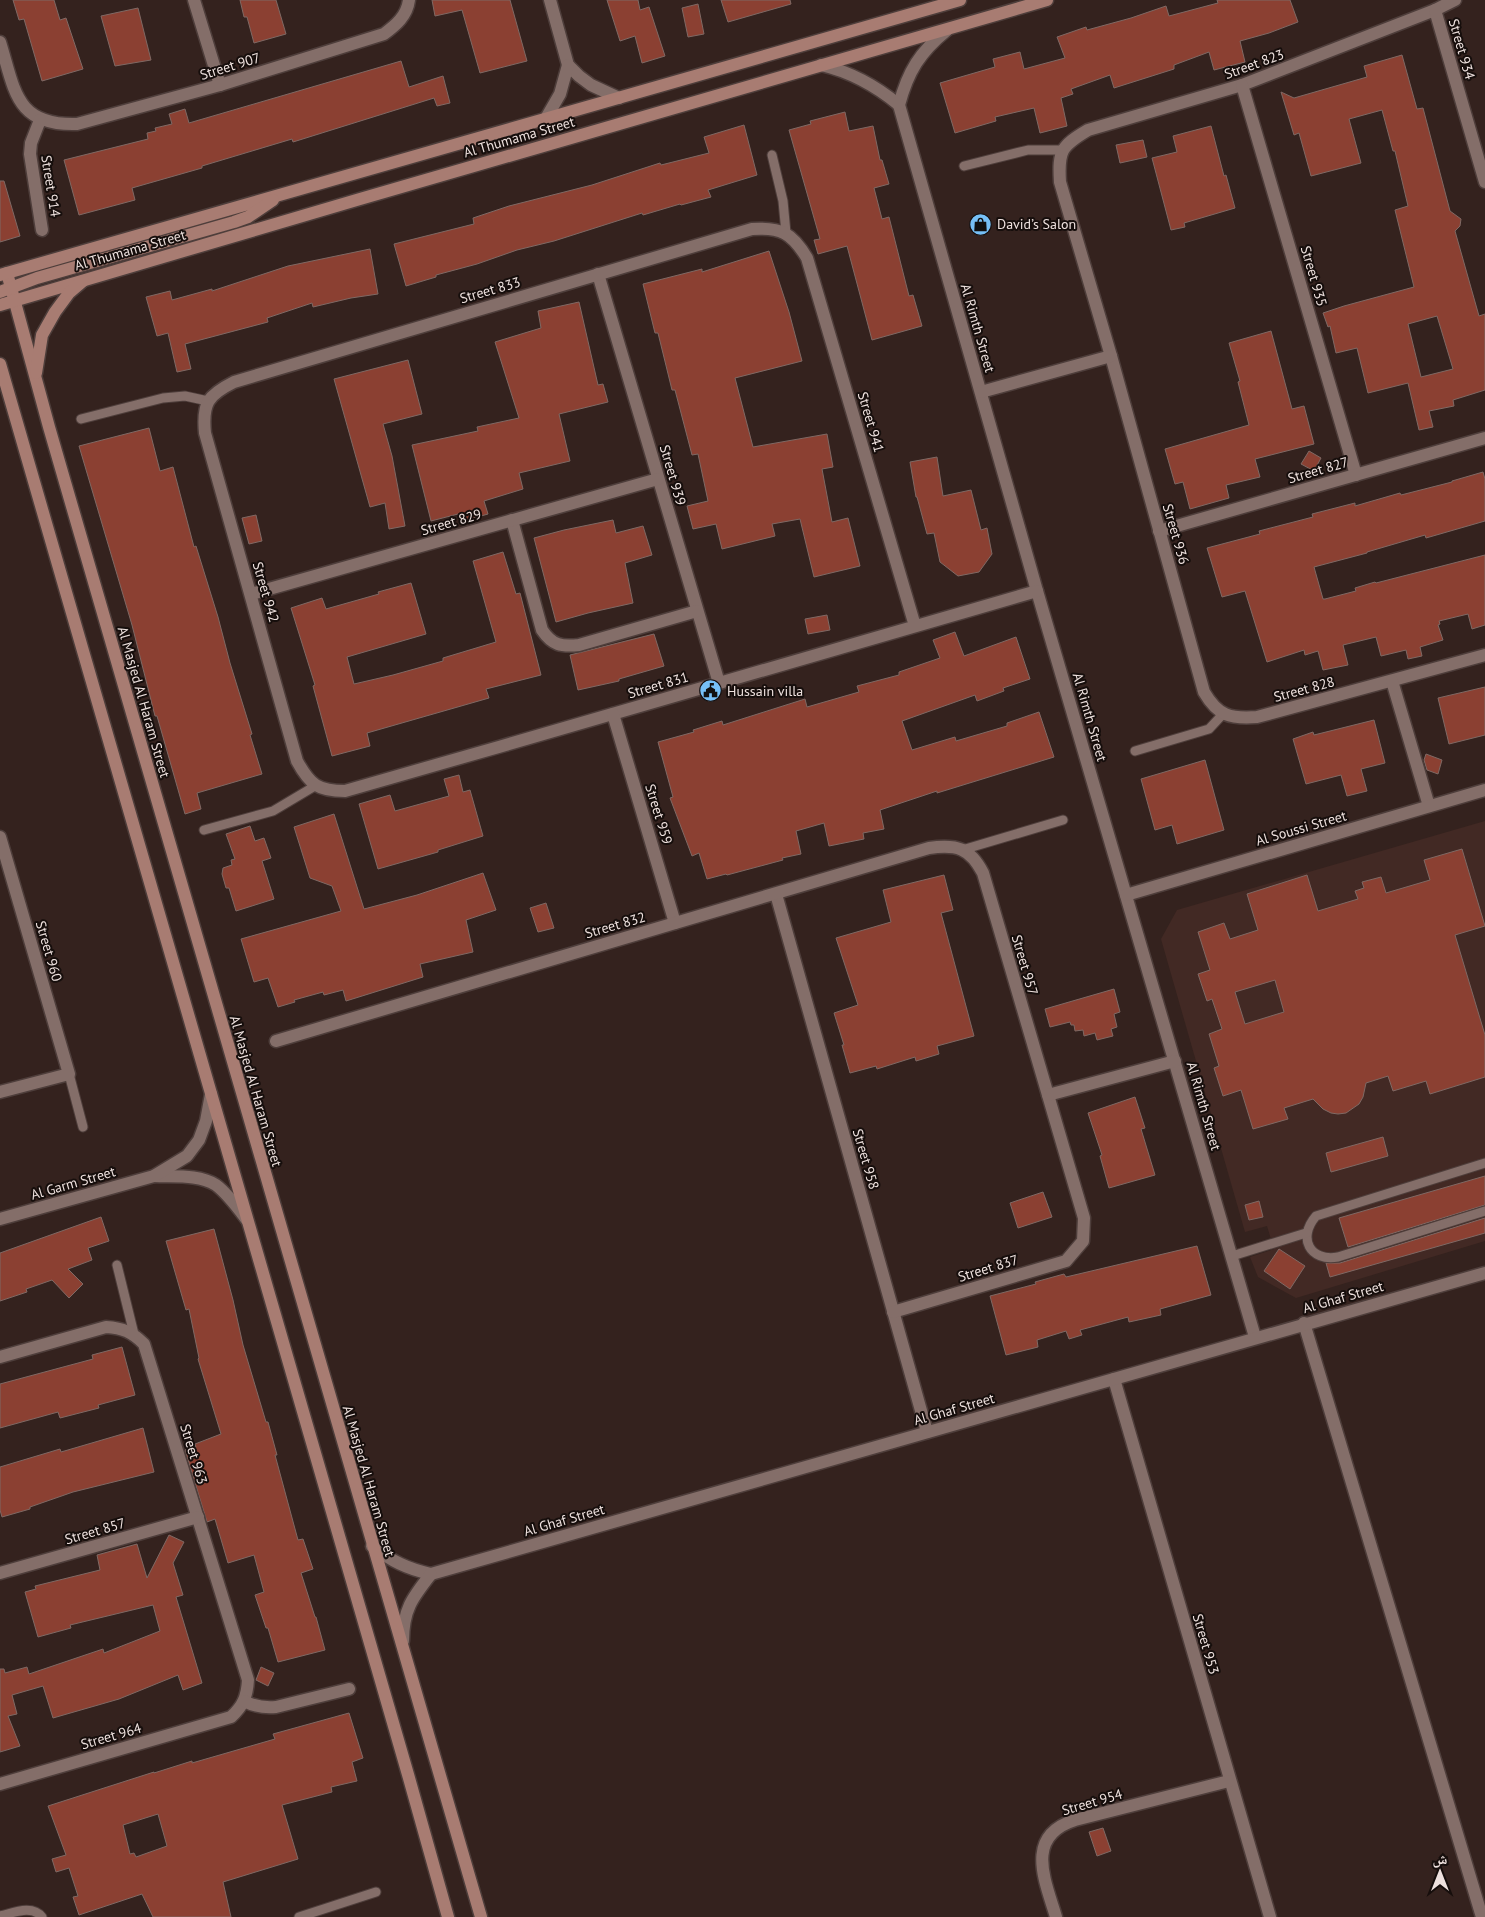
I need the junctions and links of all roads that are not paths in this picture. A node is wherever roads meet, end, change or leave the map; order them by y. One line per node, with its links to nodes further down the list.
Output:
1 (194, 0): 12 (street)
2 (409, 0): 12 (street, Street 907)
3 (550, 0): 10 (street)
4 (960, 0): 14 (street, Al Thumama Street)
5 (1047, 0): 8 (street, Al Thumama Street)
6 (1455, 0): 7 (street, Street 823)
7 (1435, 10): 13 (street, Street 823); 21 (street, Street 934)
8 (947, 30): 11 (street, Al Thumama Street); 15 (street)
9 (0, 42): 16 (street)
10 (568, 65): 14 (street); 17 (street)
11 (821, 65): 15 (street); 27 (street, Al Thumama Street)
12 (220, 85): 16 (street, Street 907)
13 (1242, 85): 18 (street, Street 823); 39 (street, Street 935)
14 (619, 98): 17 (street, Al Thumama Street)
15 (899, 105): 35 (street, Al Rimth Street)
16 (40, 120): 23 (street, Street 914)
17 (545, 120): 22 (street, Al Thumama Street)
18 (1062, 150): 20 (lane); 31 (street, Street 936)
19 (772, 155): 24 (lane)
20 (964, 166)
21 (1485, 182)
22 (278, 196): 25 (street, Al Thumama Street); 28 (street)
23 (42, 230)
24 (786, 233): 26 (street, Street 833); 46 (street, Street 941)
25 (3, 274): 28 (street, Al Masjed Al Haram Street)
26 (598, 274): 36 (street, Street 833); 40 (street, Street 939)
27 (87, 278): 29 (street, Al Thumama Street); 33 (street)
28 (5, 289): 29 (street, Al Masjed Al Haram Street)
29 (14, 301): 30 (street, Al Thumama Street); 33 (street, Al Masjed Al Haram Street)
30 (0, 305)
31 (1111, 356): 35 (street); 42 (street, Street 936)
32 (0, 364): 34 (street)
33 (35, 378): 88 (street, Al Masjed Al Haram Street)
34 (3, 382): 67 (street)
35 (981, 392): 43 (street, Al Rimth Street)
36 (208, 401): 37 (lane); 44 (street, Street 942)
37 (81, 419)
38 (1485, 438): 39 (street, Street 827)
39 (1356, 475): 42 (street, Street 827)
40 (658, 479): 41 (street, Street 829); 45 (street, Street 939)
41 (512, 520): 44 (street, Street 829); 45 (street)
42 (1159, 531): 51 (street, Street 936)
43 (1038, 591): 46 (street, Street 831); 61 (street, Al Rimth Street)
44 (251, 594): 53 (street, Street 942)
45 (697, 611): 49 (street, Street 939)
46 (915, 626): 49 (street, Street 831)
47 (1485, 655): 48 (street, Street 828)
48 (1392, 681): 51 (street, Street 828); 55 (street)
49 (719, 683): 50 (street, Street 831)
50 (613, 714): 53 (street, Street 831); 62 (street, Street 959)
51 (1222, 714): 52 (lane)
52 (1136, 751)
53 (315, 786): 57 (lane)
54 (1485, 790): 55 (street, Al Soussi Street)
55 (1429, 806): 61 (street, Al Soussi Street)
56 (1063, 820): 59 (lane)
57 (204, 830)
58 (0, 837): 65 (street, Street 960)
59 (962, 850): 60 (street, Street 832); 68 (street, Street 957)
60 (776, 894): 62 (street, Street 832); 80 (street, Street 958)
61 (1126, 895): 64 (street, Al Rimth Street)
62 (675, 923): 63 (street, Street 832)
63 (276, 1041)
64 (1175, 1061): 68 (street); 77 (street, Al Rimth Street)
65 (69, 1074): 66 (street); 69 (lane)
66 (0, 1092)
67 (211, 1094): 71 (street, Al Garm Street); 74 (street)
68 (1048, 1095): 76 (street, Street 957)
69 (83, 1127)
70 (1485, 1163): 75 (lane)
71 (154, 1176): 73 (street, Al Garm Street); 74 (street, Al Garm Street)
72 (1485, 1211): 75 (lane)
73 (0, 1219)
74 (249, 1222): 100 (street)
75 (1306, 1233): 77 (lane)
76 (1083, 1241): 80 (street, Street 837)
77 (1232, 1256): 83 (street, Al Rimth Street)
78 (117, 1266): 82 (lane)
79 (1485, 1273): 81 (street, Al Ghaf Street)
80 (893, 1312): 86 (street, Street 958)
81 (1304, 1323): 83 (street, Al Ghaf Street); 104 (street)
82 (134, 1334): 84 (street); 87 (street, Street 963)
83 (1255, 1338): 85 (street, Al Ghaf Street)
84 (0, 1357)
85 (1114, 1379): 86 (street, Al Ghaf Street); 94 (street, Street 953)
86 (927, 1432): 90 (street, Al Ghaf Street)
87 (198, 1518): 89 (street, Street 857); 93 (street, Street 963)
88 (372, 1546): 90 (street); 91 (street, Al Masjed Al Haram Street)
89 (0, 1573)
90 (431, 1574): 91 (street)
91 (402, 1650): 101 (street, Al Masjed Al Haram Street)
92 (349, 1689): 93 (street)
93 (244, 1701): 95 (street, Street 964)
94 (1229, 1781): 102 (street, Street 954); 103 (street, Street 953)
95 (0, 1784)
96 (376, 1892): 99 (lane)
97 (0, 1916): 98 (lane)
98 (42, 1917)
99 (299, 1917)
100 (448, 1917)
101 (480, 1917)
102 (1056, 1917)
103 (1270, 1917)
104 (1482, 1917)

